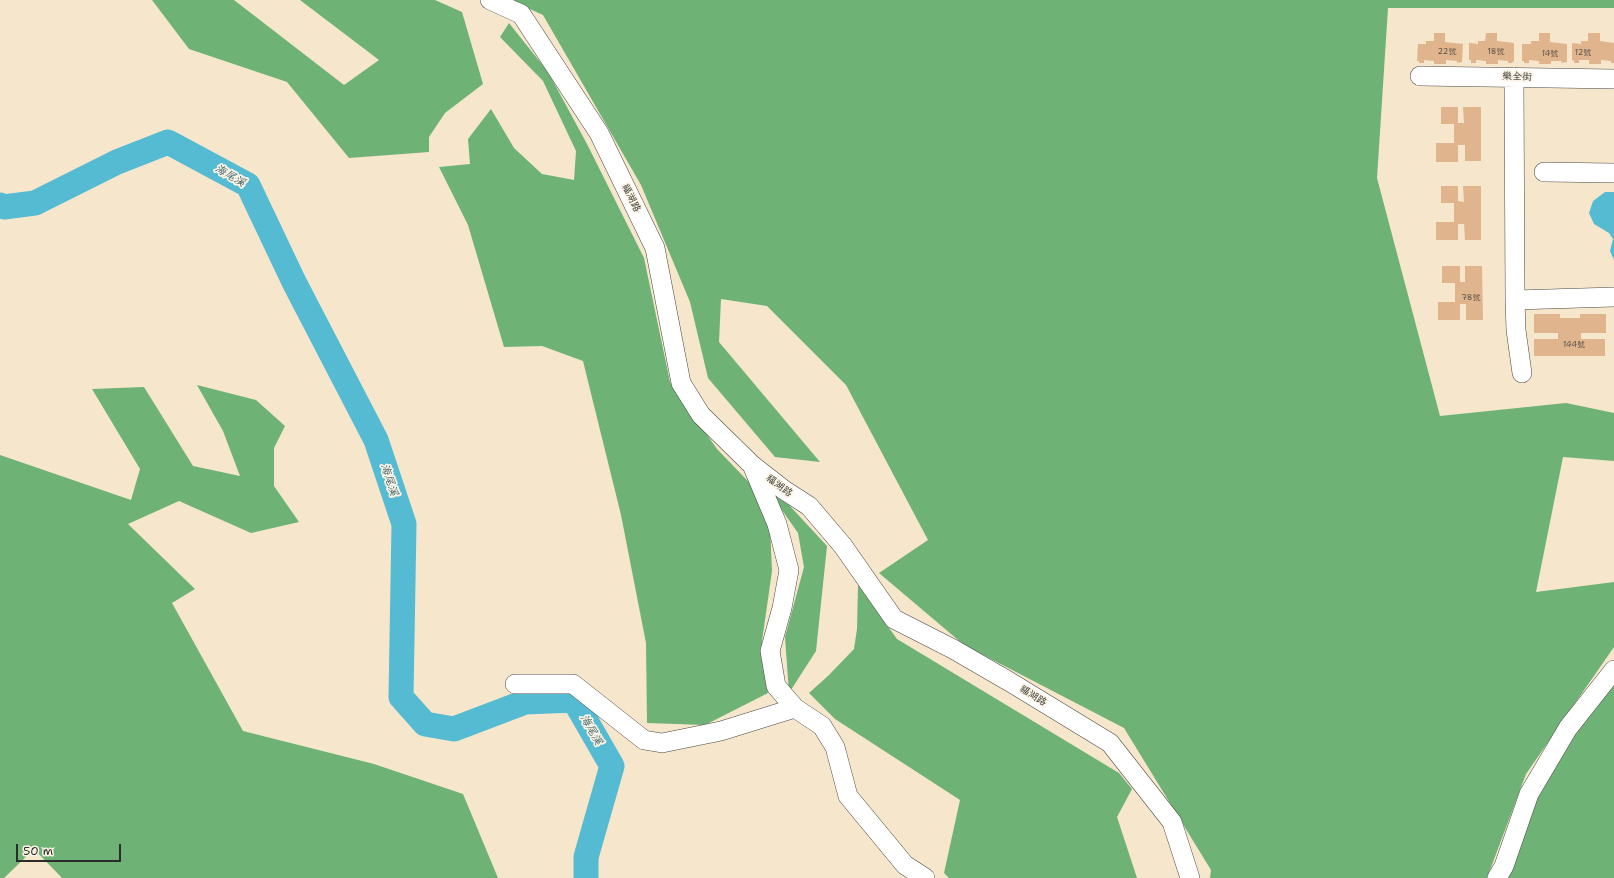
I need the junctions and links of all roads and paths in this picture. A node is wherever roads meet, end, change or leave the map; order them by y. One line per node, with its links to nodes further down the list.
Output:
1 (490, 0): 10 (street, 福湖路)
2 (1420, 76): 3 (street, 樂全街)
3 (1514, 77): 4 (street, 樂全街); 8 (street)
4 (1614, 79)
5 (1544, 172): 6 (street)
6 (1614, 174)
7 (1614, 297): 8 (street)
8 (1515, 300): 9 (street)
9 (1522, 373)
10 (752, 466): 13 (street); 15 (street, 福湖路)
11 (1614, 670): 16 (street)
12 (515, 684): 13 (street)
13 (795, 708): 14 (street)
14 (925, 878)
15 (1190, 878)
16 (1497, 878)

